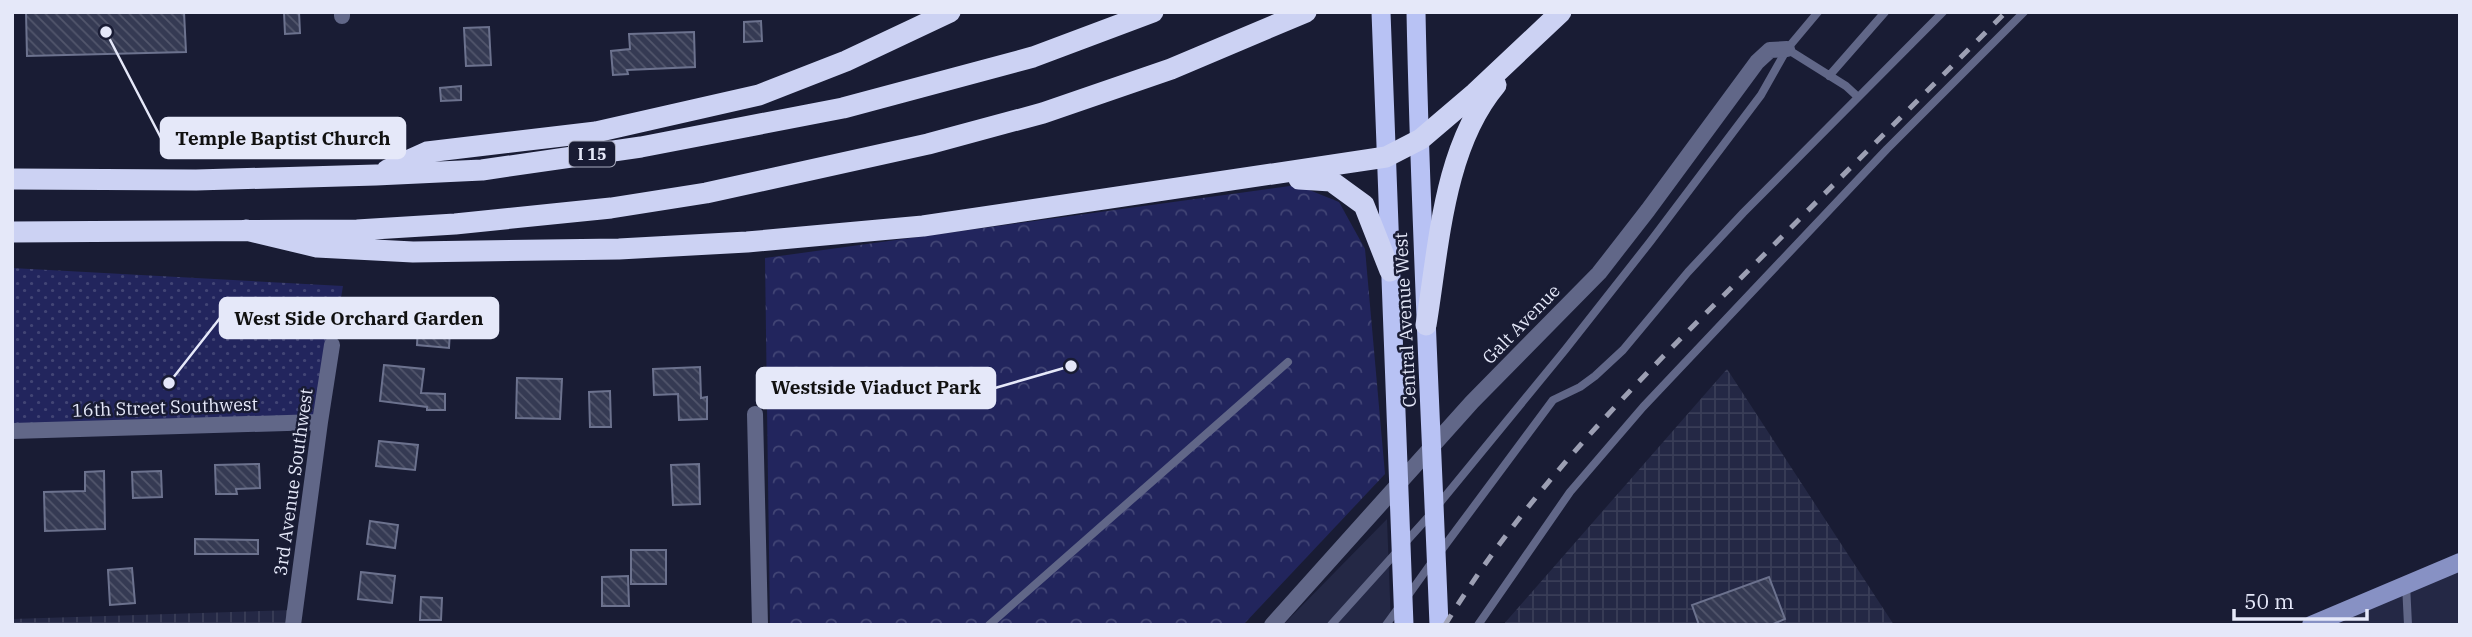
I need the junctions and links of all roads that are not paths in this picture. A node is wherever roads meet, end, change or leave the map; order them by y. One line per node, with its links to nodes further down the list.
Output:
1 (950, 12): 16 (highway)
2 (1153, 12): 16 (highway, I 15)
3 (1306, 12): 19 (highway)
4 (1381, 12): 15 (highway, Central Avenue West)
5 (1416, 12): 14 (highway, Central Avenue West)
6 (1818, 12): 11 (lane)
7 (1885, 12): 12 (lane)
8 (1943, 12): 13 (lane)
9 (2024, 12): 38 (lane)
10 (1555, 18): 14 (highway); 22 (highway)
11 (1787, 49): 12 (lane); 33 (street, Galt Avenue); 34 (lane)
12 (1829, 76): 13 (lane)
13 (1858, 97): 35 (lane)
14 (1421, 139): 15 (highway); 22 (highway, Central Avenue West)
15 (1386, 157): 17 (highway); 21 (highway, Central Avenue West)
16 (376, 175): 18 (highway, I 15)
17 (1258, 177): 19 (highway); 21 (highway)
18 (12, 179)
19 (246, 230): 20 (highway)
20 (12, 232)
21 (1390, 271): 36 (highway, Central Avenue West)
22 (1426, 325): 37 (highway, Central Avenue West)
23 (332, 345): 26 (street, 3rd Avenue Southwest)
24 (1288, 362): 32 (lane)
25 (755, 414): 31 (street)
26 (320, 422): 27 (street, 16th Street Southwest); 30 (street, 3rd Avenue Southwest)
27 (12, 431)
28 (2460, 562): 29 (main road)
29 (2406, 584): 39 (main road); 40 (lane)
30 (293, 625)
31 (760, 625)
32 (989, 625)
33 (1272, 625)
34 (1331, 625)
35 (1386, 625)
36 (1404, 625)
37 (1439, 625)
38 (1478, 625)
39 (2311, 625)
40 (2408, 625)

